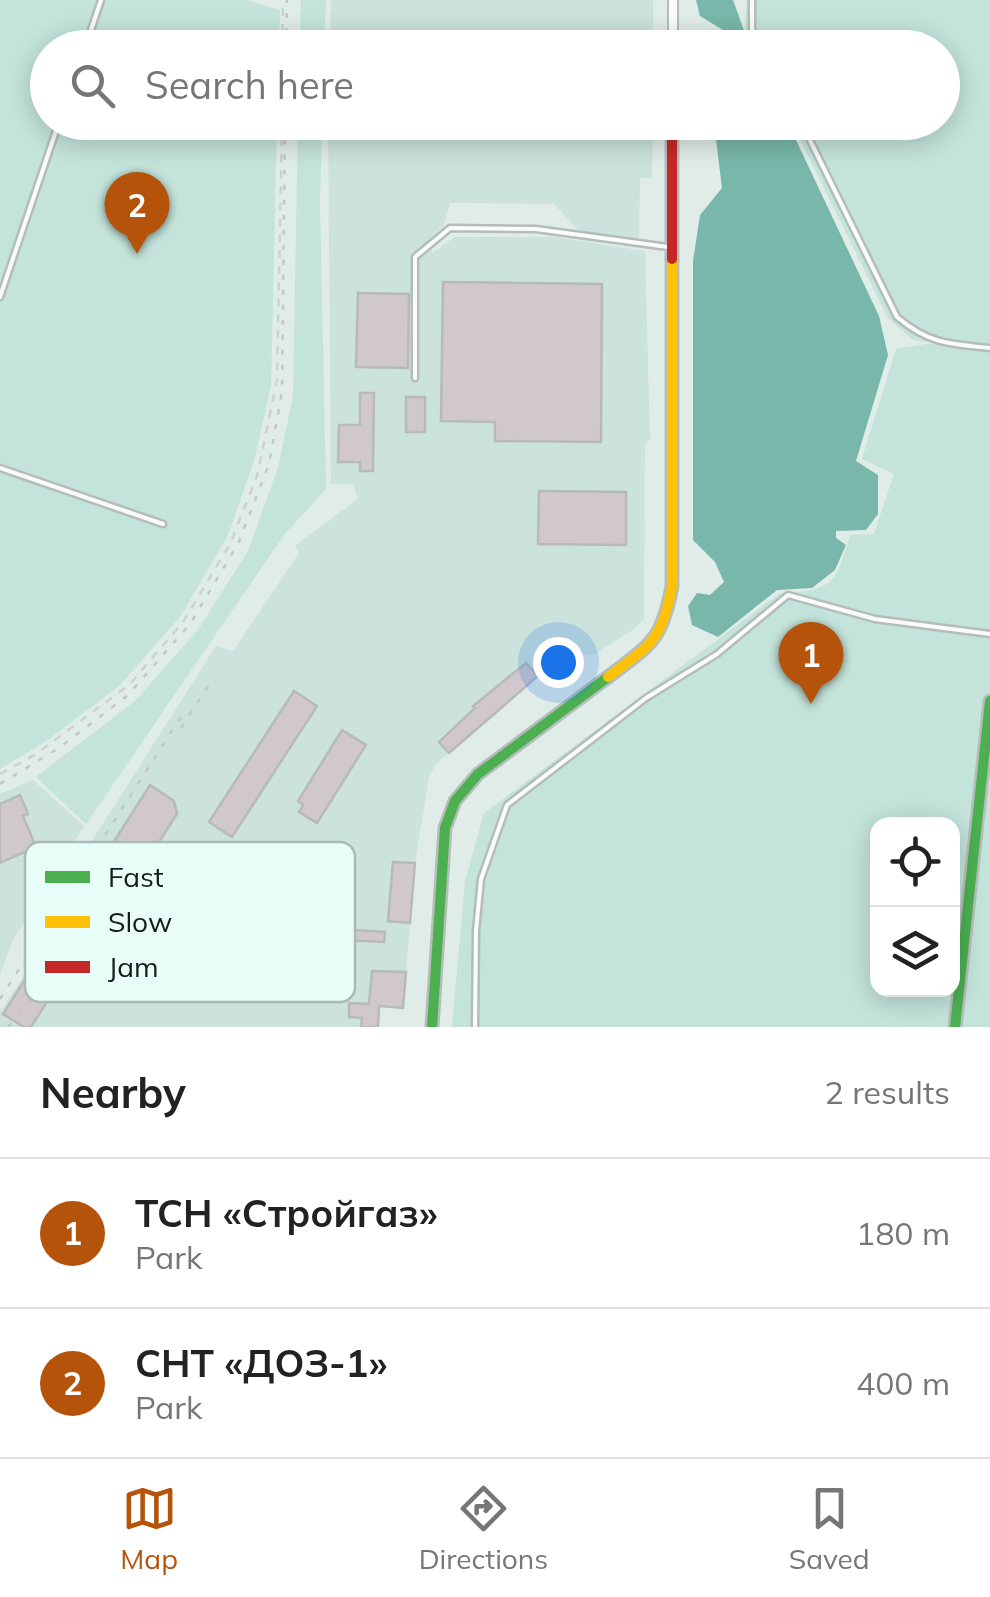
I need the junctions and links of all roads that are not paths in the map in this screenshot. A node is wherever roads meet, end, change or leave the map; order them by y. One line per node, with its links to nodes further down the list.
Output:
1 (101, 0): 4 (lane)
2 (672, 0): 5 (street)
3 (752, 0): 6 (lane)
4 (91, 30)
5 (672, 30)
6 (753, 30)
7 (54, 140): 11 (lane)
8 (672, 140): 10 (street)
9 (811, 140): 12 (lane)
10 (672, 247): 13 (lane); 18 (street)
11 (0, 297)
12 (990, 348)
13 (416, 378)
14 (0, 468): 15 (lane)
15 (164, 524)
16 (990, 634): 19 (lane)
17 (990, 701): 20 (street)
18 (432, 1027)
19 (475, 1027)
20 (955, 1027)

